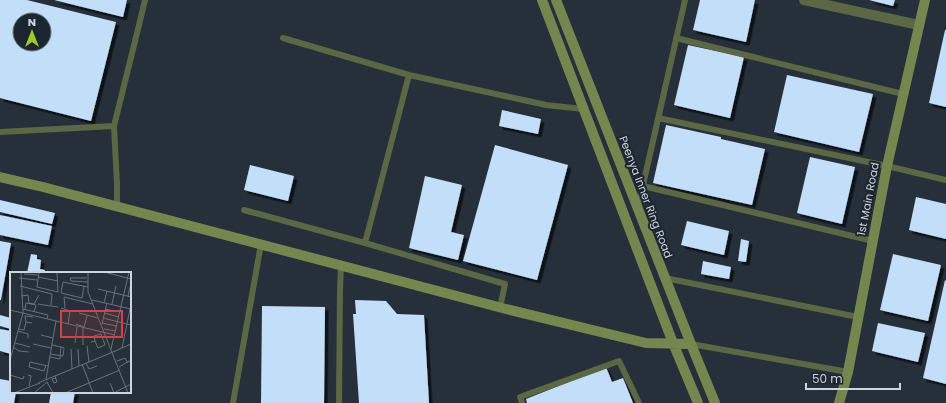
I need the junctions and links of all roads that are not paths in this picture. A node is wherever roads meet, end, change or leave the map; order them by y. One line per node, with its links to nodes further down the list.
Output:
1 (145, 0): 14 (lane)
2 (542, 0): 12 (street)
3 (556, 0): 21 (street, Peenya Inner Ring Road)
4 (685, 0): 9 (lane)
5 (804, 0): 7 (street)
6 (925, 0): 7 (street, 1st Main Road)
7 (919, 25): 11 (street, 1st Main Road)
8 (283, 38): 10 (lane)
9 (676, 38): 11 (lane); 13 (lane)
10 (409, 75): 12 (lane); 24 (lane)
11 (903, 94): 16 (street, 1st Main Road)
12 (583, 109): 30 (street)
13 (658, 118): 16 (lane); 19 (lane)
14 (114, 126): 15 (lane); 20 (lane)
15 (0, 132)
16 (887, 166): 18 (lane); 23 (street, 1st Main Road)
17 (0, 177): 20 (street)
18 (946, 180)
19 (643, 186): 21 (lane); 23 (lane)
20 (117, 206): 25 (street)
21 (638, 208): 27 (street, Peenya Inner Ring Road)
22 (244, 210): 24 (lane)
23 (872, 241): 29 (street, 1st Main Road)
24 (365, 243): 28 (lane)
25 (261, 244): 26 (street); 35 (lane)
26 (341, 265): 28 (street); 36 (lane)
27 (665, 278): 29 (lane); 31 (street, Peenya Inner Ring Road)
28 (500, 308): 32 (street)
29 (858, 317): 34 (street, 1st Main Road)
30 (664, 322): 31 (street); 32 (street)
31 (682, 323): 33 (street, Peenya Inner Ring Road)
32 (673, 344): 33 (street); 39 (street)
33 (691, 344): 34 (lane); 40 (street, Peenya Inner Ring Road)
34 (848, 372): 41 (street, 1st Main Road)
35 (233, 403)
36 (339, 403)
37 (522, 403): 38 (lane)
38 (639, 403)
39 (698, 403)
40 (715, 403)
41 (839, 403)

